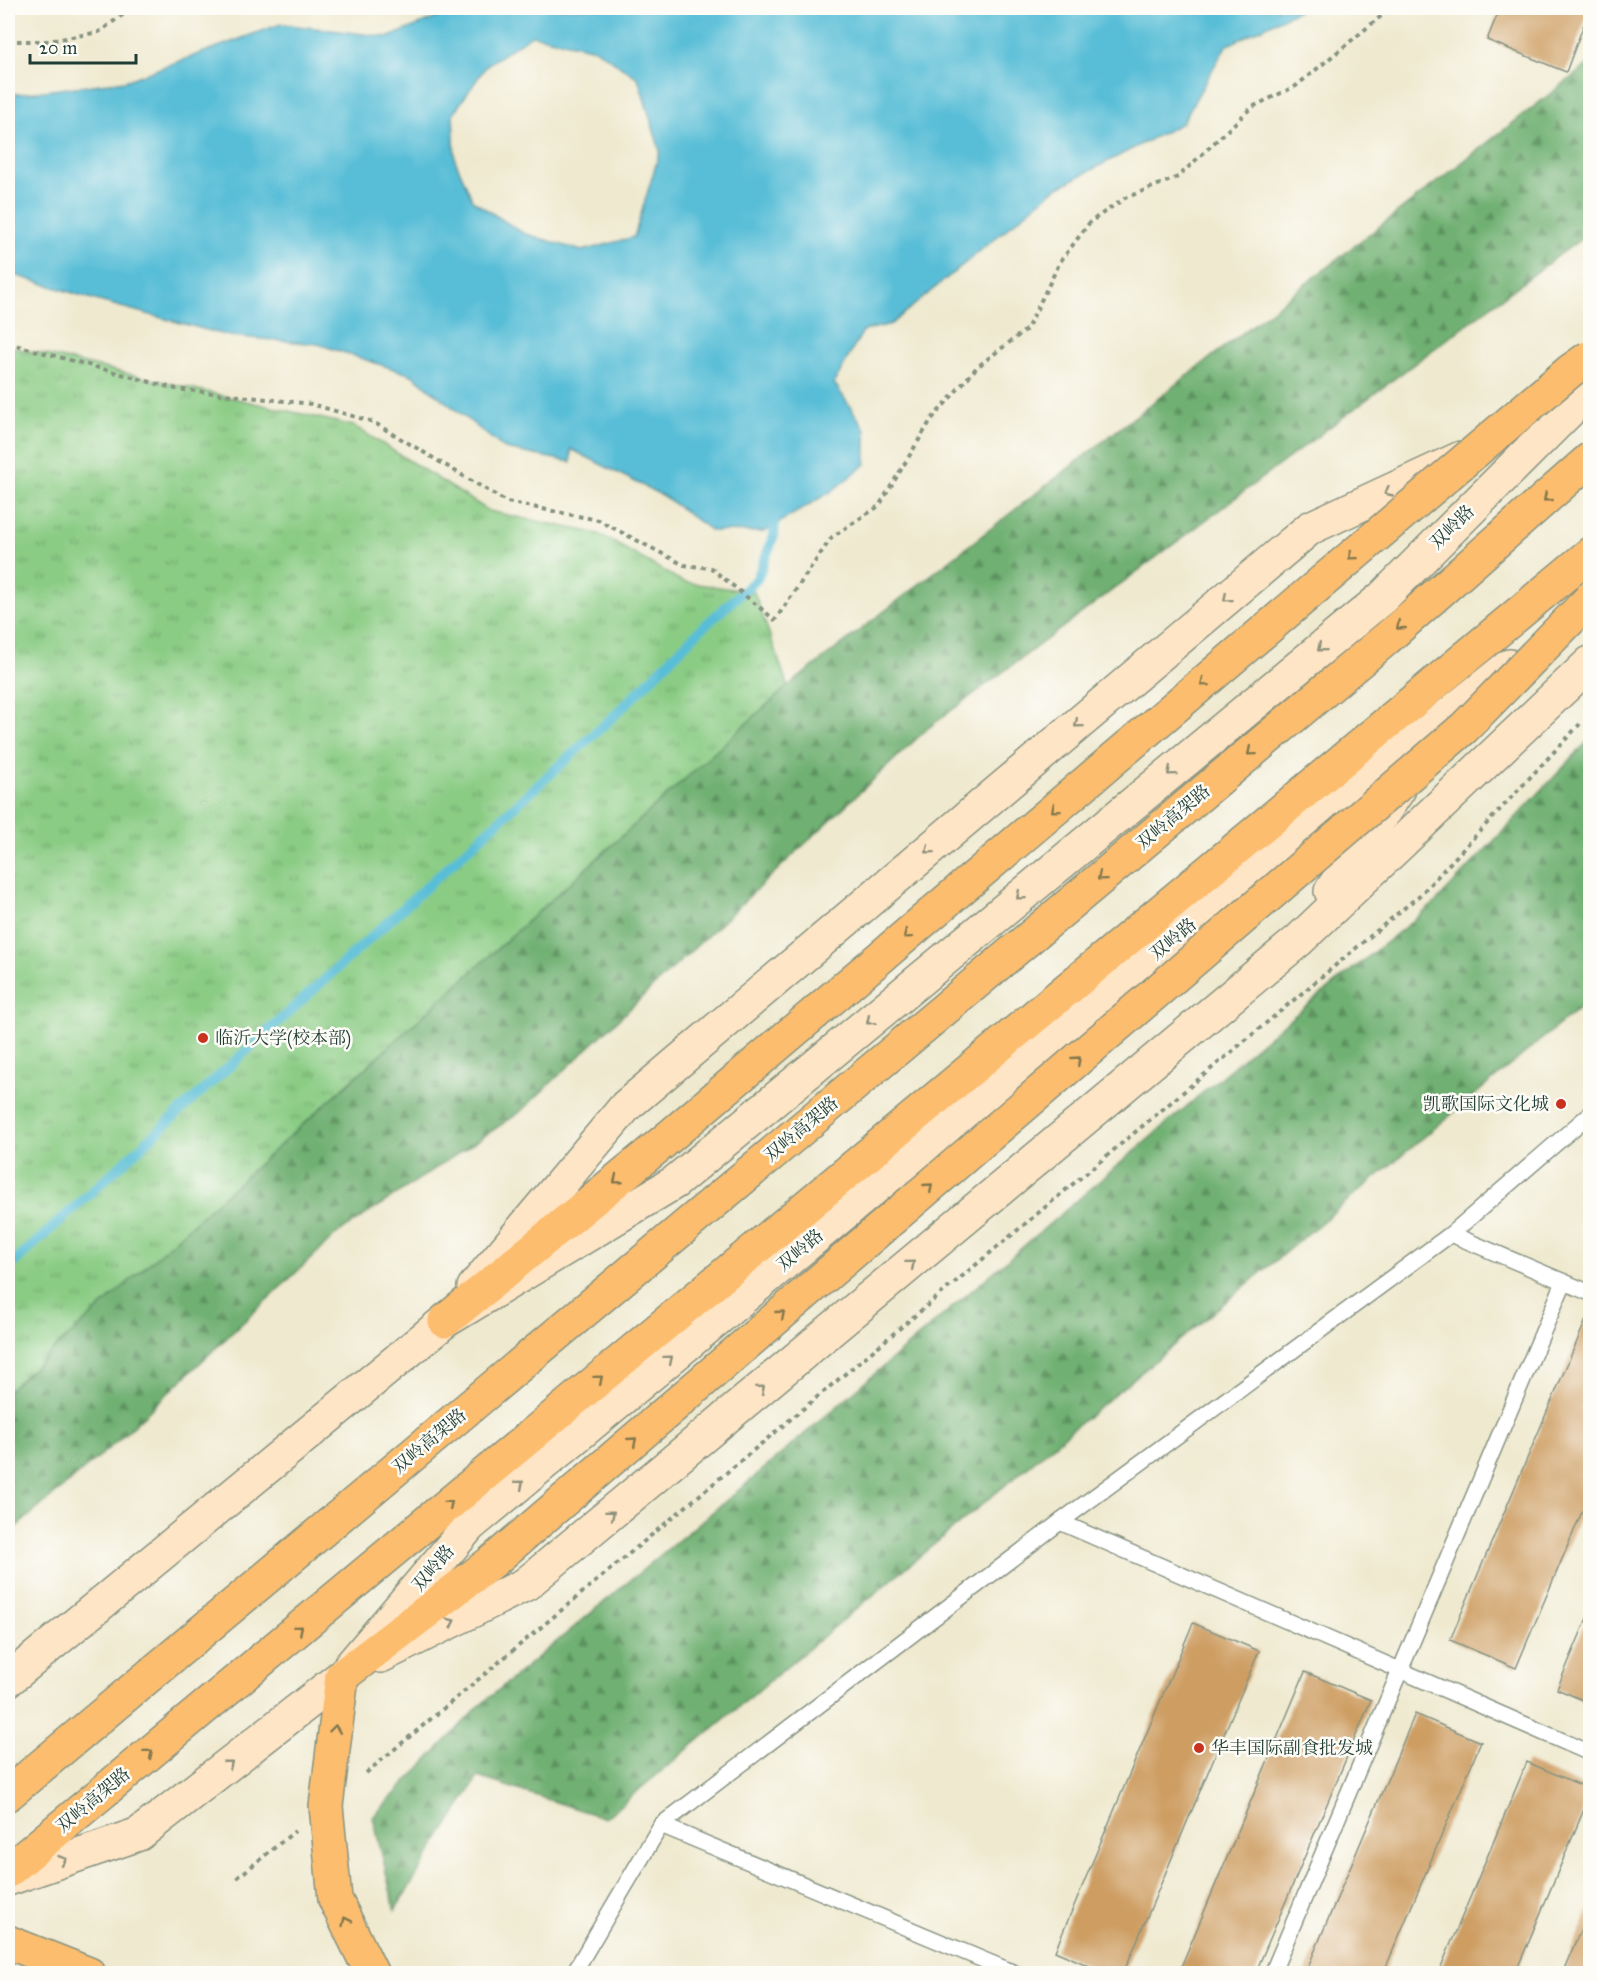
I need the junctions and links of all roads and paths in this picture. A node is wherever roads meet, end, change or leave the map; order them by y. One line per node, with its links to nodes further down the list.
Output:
1 (132, 8): 3 (path)
2 (1391, 8): 4 (path)
3 (8, 42)
4 (8, 343)
5 (1590, 357): 18 (main road, one-way to 18, bridge)
6 (1582, 397): 18 (main road, 双岭路, one-way to 18); 18 (main road, one-way to 18)
7 (1590, 459): 23 (main road, 双岭高架路, one-way to 23)
8 (1590, 554): 26 (main road, 双岭高架路, one-way to 8)
9 (1590, 600): 11 (main road, 双岭路); 20 (main road, one-way to 9, bridge)
10 (1590, 663): 13 (main road)
11 (1449, 714): 13 (main road); 20 (main road, 双岭路, one-way to 11)
12 (1582, 722): 24 (path)
13 (1299, 940): 20 (main road, one-way to 13)
14 (1590, 1114): 15 (lane)
15 (1451, 1234): 16 (lane); 19 (lane)
16 (1564, 1282): 17 (lane); 34 (lane)
17 (1590, 1293)
18 (445, 1321): 21 (main road, 双岭路)
19 (1060, 1522): 22 (lane); 25 (lane)
20 (342, 1676): 24 (main road, one-way to 20); 28 (main road, 双岭路, one-way to 20)
21 (8, 1680)
22 (1590, 1753)
23 (8, 1794)
24 (326, 1806): 27 (path); 31 (main road, one-way to 24)
25 (661, 1825): 32 (lane); 33 (lane)
26 (8, 1871)
27 (237, 1878)
28 (8, 1879)
29 (8, 1942): 30 (main road)
30 (89, 1974)
31 (372, 1974)
32 (573, 1974)
33 (1017, 1974)
34 (1272, 1974)

